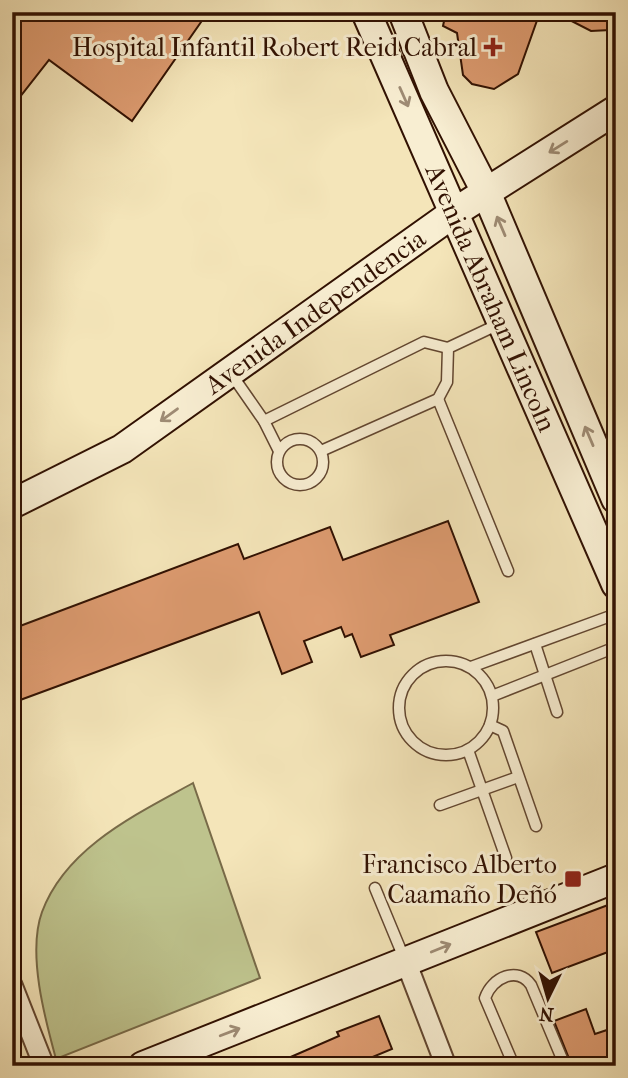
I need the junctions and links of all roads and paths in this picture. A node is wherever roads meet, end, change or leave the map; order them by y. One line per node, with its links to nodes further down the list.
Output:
1 (366, 12): 5 (main road, Avenida Abraham Lincoln, one-way to 5)
2 (403, 12): 4 (main road, Avenida Abraham Lincoln)
3 (616, 110): 4 (main road, Avenida Independencia, one-way to 4)
4 (486, 192): 5 (main road, Avenida Independencia); 13 (main road, Avenida Abraham Lincoln, one-way to 4)
5 (455, 212): 6 (lane); 8 (main road, Avenida Independencia)
6 (502, 323): 7 (lane); 16 (main road, Avenida Abraham Lincoln); 17 (lane)
7 (448, 348): 9 (lane); 10 (lane)
8 (230, 372): 10 (lane); 14 (main road, Avenida Independencia, one-way to 14)
9 (438, 399): 12 (lane); 15 (lane)
10 (264, 421): 11 (lane)
11 (279, 451): 12 (lane); 12 (lane)
12 (321, 451)
13 (616, 499)
14 (12, 504)
15 (508, 571)
16 (616, 584)
17 (616, 592)
18 (616, 614): 19 (lane)
19 (535, 644): 21 (lane); 22 (lane)
20 (616, 647): 22 (lane)
21 (471, 667): 23 (lane); 26 (lane)
22 (544, 674): 23 (lane); 24 (lane)
23 (492, 696): 25 (lane)
24 (557, 712)
25 (490, 725): 26 (lane); 27 (lane)
26 (468, 750): 28 (lane)
27 (519, 777): 28 (lane); 30 (lane)
28 (482, 790): 29 (lane); 31 (lane)
29 (440, 806)
30 (536, 825)
31 (506, 858)
32 (616, 878): 34 (main road, one-way to 32)
33 (375, 888): 34 (lane)
34 (406, 962): 37 (main road, one-way to 34); 38 (street)
35 (12, 985): 36 (street)
36 (44, 1066)
37 (143, 1066)
38 (446, 1066)
39 (514, 1066): 40 (lane)
40 (565, 1066)

